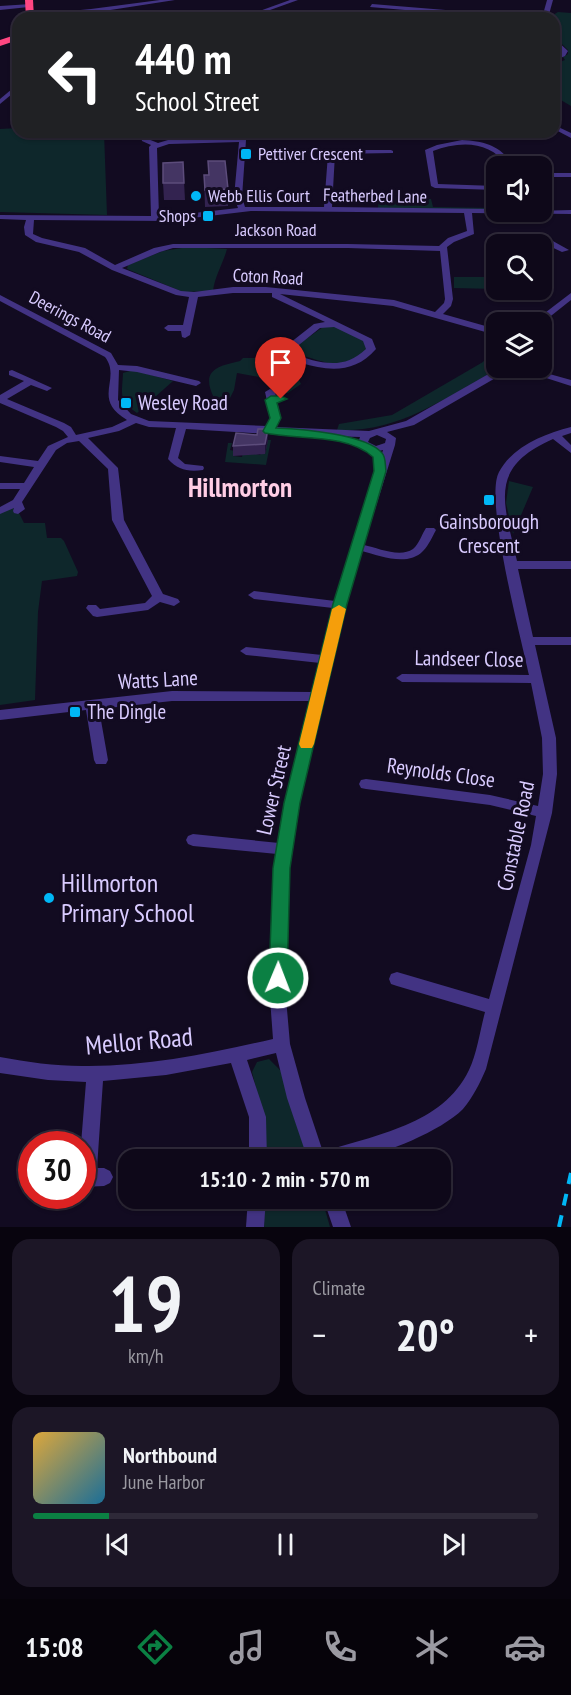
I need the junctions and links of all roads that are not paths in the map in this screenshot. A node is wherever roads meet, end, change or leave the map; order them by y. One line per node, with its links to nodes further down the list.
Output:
1 (172, 0): 8 (street)
2 (295, 0): 9 (street)
3 (378, 0): 5 (street)
4 (391, 0): 7 (street)
5 (372, 6): 7 (street); 10 (street)
6 (0, 8): 8 (street)
7 (385, 8): 11 (street); 12 (street)
8 (29, 10)
9 (268, 12)
10 (368, 12)
11 (382, 12)
12 (435, 12)
13 (12, 92): 14 (street)
14 (8, 96): 15 (street); 16 (street)
15 (12, 96)
16 (0, 102)
17 (144, 138): 20 (street)
18 (219, 138): 20 (street)
19 (245, 138): 28 (street)
20 (157, 145): 34 (street)
21 (319, 151): 22 (street)
22 (332, 152): 23 (street); 29 (street)
23 (386, 153)
24 (505, 156): 27 (street)
25 (552, 175): 26 (street)
26 (571, 175)
27 (486, 188)
28 (242, 210): 29 (street, Featherbed Lane); 34 (street, Featherbed Lane)
29 (328, 210): 30 (street, Featherbed Lane)
30 (468, 212): 31 (street, Featherbed Lane); 35 (street)
31 (571, 212)
32 (0, 217): 33 (street, Featherbed Lane)
33 (31, 217): 34 (street, Featherbed Lane); 36 (street, Coton Road)
34 (155, 219)
35 (443, 249): 36 (street, Jackson Road); 43 (street)
36 (115, 268): 38 (street, Coton Road)
37 (266, 290): 38 (street, Coton Road); 42 (street); 43 (street, Coton Road)
38 (195, 295): 46 (street)
39 (571, 296): 41 (street)
40 (0, 298): 50 (street, Deerings Road)
41 (550, 312)
42 (316, 315): 44 (street); 45 (street)
43 (437, 315): 47 (street, Coton Road)
44 (334, 324): 45 (street); 49 (street)
45 (317, 326): 49 (street)
46 (168, 328)
47 (486, 329)
48 (272, 350): 49 (street)
49 (283, 353)
50 (115, 367): 55 (street); 60 (street, Deerings Road)
51 (12, 373): 54 (street)
52 (552, 377): 56 (street)
53 (489, 378): 61 (street)
54 (31, 381): 57 (street); 59 (street)
55 (196, 383)
56 (571, 383)
57 (47, 388)
58 (274, 397): 64 (street)
59 (0, 400): 68 (street)
60 (135, 420): 62 (street); 68 (street)
61 (410, 423): 66 (street); 69 (street)
62 (182, 425): 64 (street); 74 (street)
63 (571, 430): 67 (street, Constable Road)
64 (269, 431): 65 (street)
65 (311, 433): 66 (street); 70 (street)
66 (371, 433): 69 (street); 70 (street)
67 (554, 435): 71 (street); 81 (street, Constable Road)
68 (77, 438): 73 (street); 84 (street)
69 (391, 443): 70 (street); 75 (street, Lower Street)
70 (370, 447): 75 (street)
71 (571, 450)
72 (0, 459): 73 (street)
73 (42, 465): 77 (street)
74 (199, 468)
75 (380, 471): 80 (street, Lower Street)
76 (0, 486): 77 (street)
77 (29, 486): 78 (street)
78 (0, 511)
79 (430, 530): 80 (street)
80 (359, 547): 86 (street, Lower Street)
81 (512, 565): 82 (street); 88 (street, Constable Road)
82 (571, 565)
83 (254, 595): 86 (street)
84 (158, 597): 85 (street); 87 (street)
85 (174, 602)
86 (340, 604): 91 (street, Lower Street)
87 (94, 614)
88 (529, 641): 89 (street); 93 (street, Constable Road)
89 (571, 641)
90 (246, 651): 91 (street)
91 (327, 660): 94 (street, Lower Street)
92 (402, 678): 93 (street, Landseer Close)
93 (536, 679): 99 (street, Constable Road)
94 (319, 698): 95 (street, Watts Lane); 101 (street, Lower Street)
95 (92, 704): 96 (street, Watts Lane); 97 (street)
96 (0, 715)
97 (101, 760)
98 (366, 784): 99 (street, Reynolds Close)
99 (545, 813): 103 (street, Constable Road)
100 (193, 840): 101 (street)
101 (284, 849): 104 (street, Lower Street)
102 (397, 979): 103 (street)
103 (495, 1008): 111 (street, Constable Road)
104 (282, 1044): 105 (street, Mellor Road); 110 (street, Lower Street)
105 (237, 1055): 107 (street, Mellor Road); 109 (street)
106 (0, 1065): 107 (street, Mellor Road)
107 (95, 1074): 108 (street)
108 (93, 1131)
109 (258, 1149)
110 (313, 1149)
111 (357, 1149)
112 (256, 1209): 114 (street)
113 (336, 1209): 115 (street)
114 (255, 1227)
115 (342, 1227)

